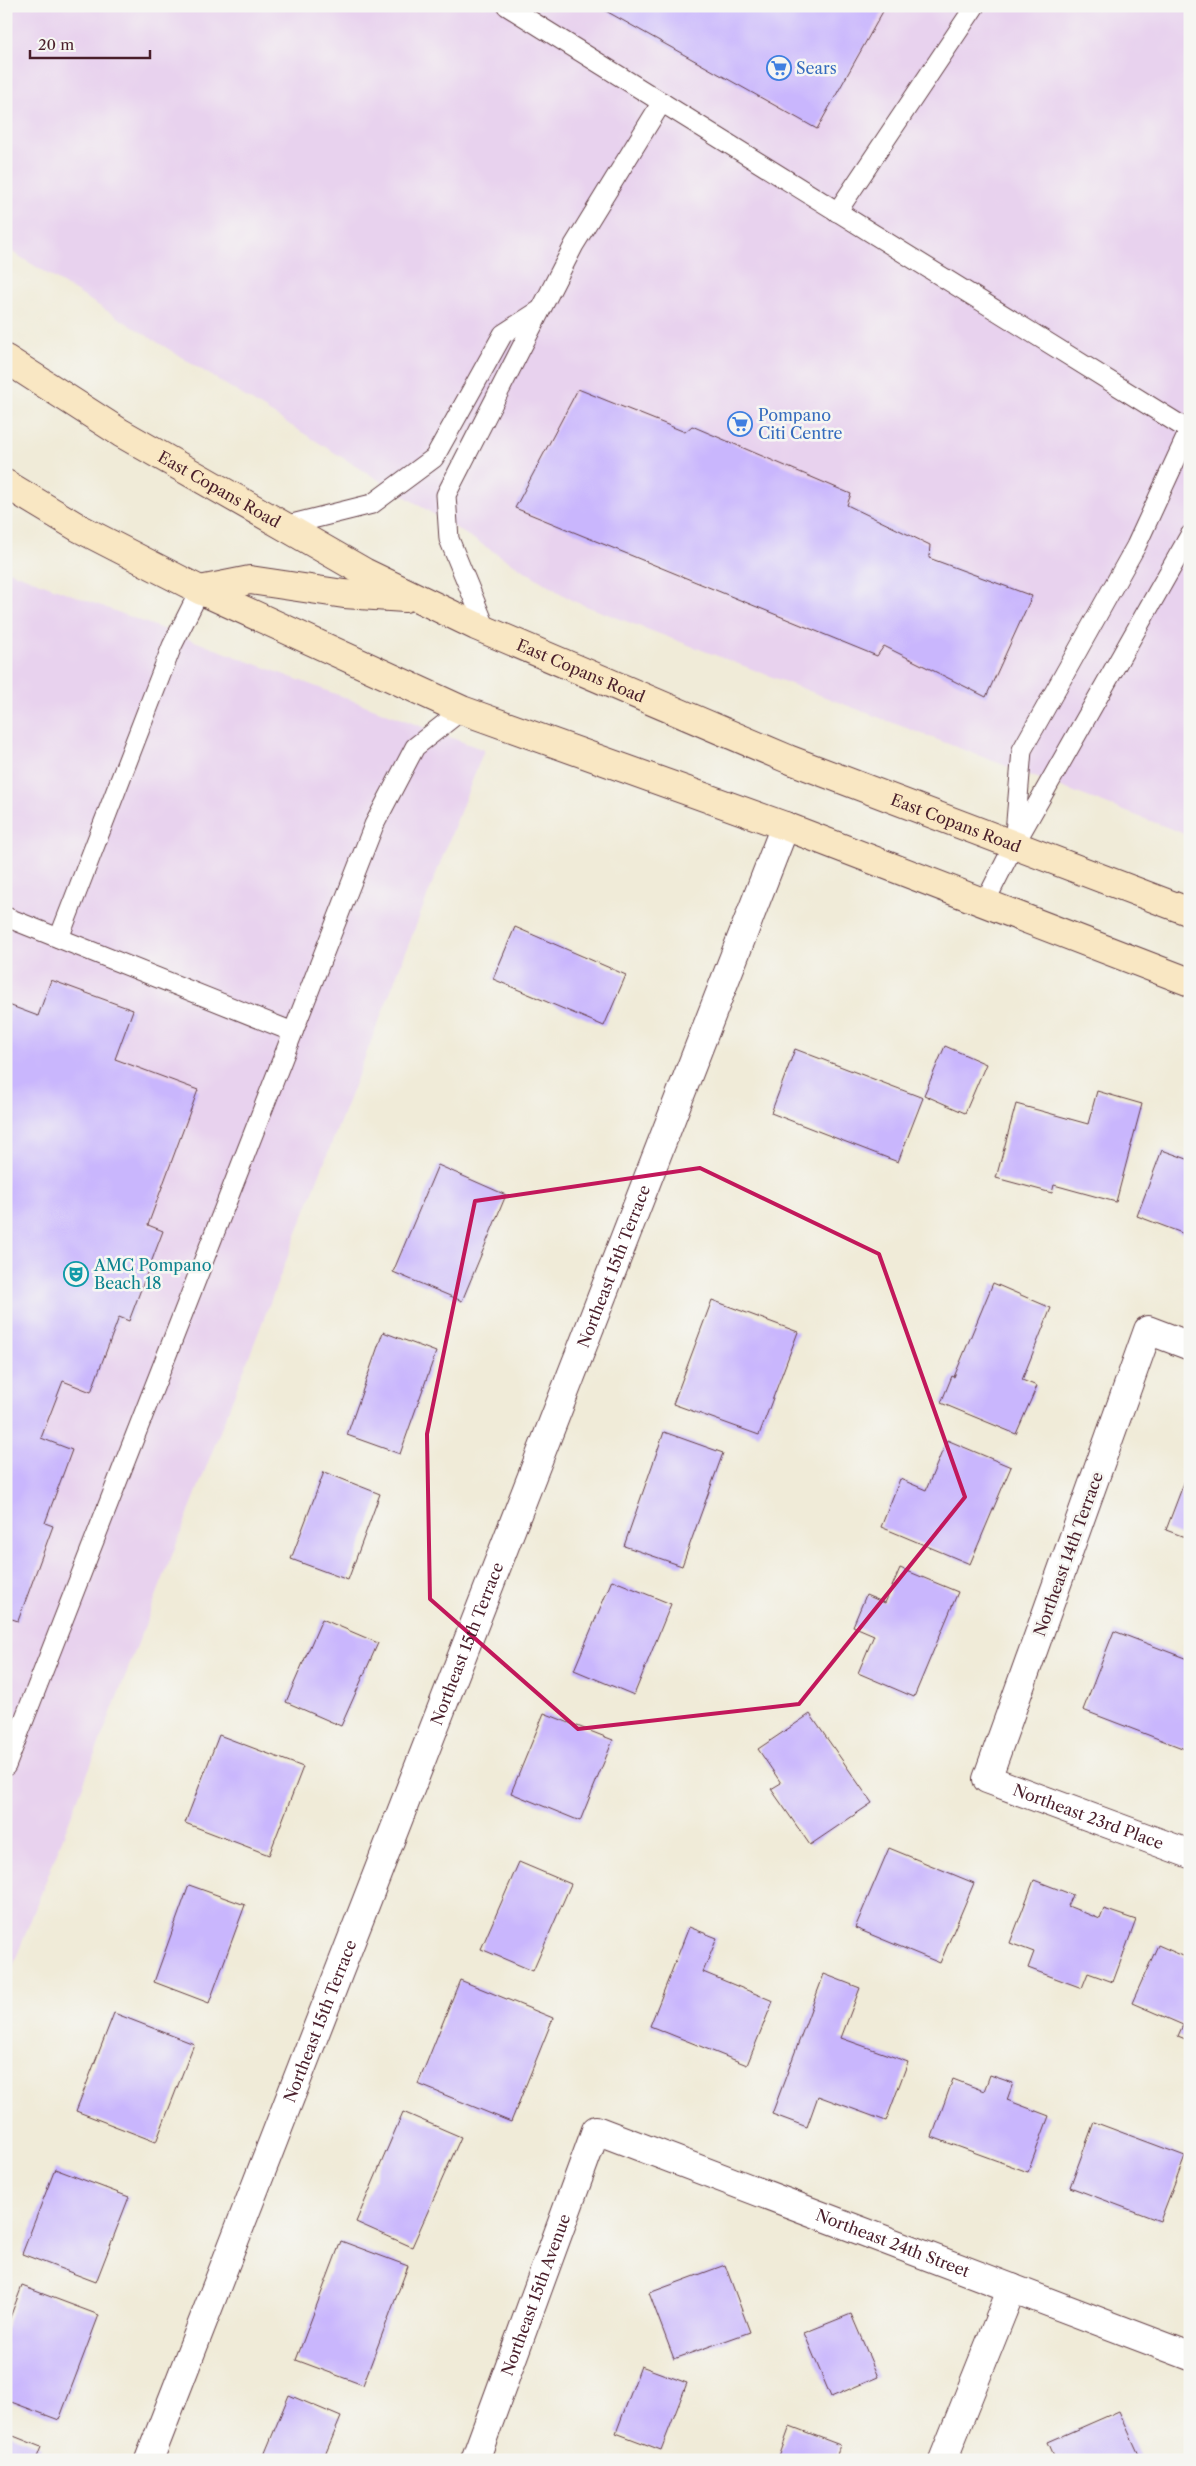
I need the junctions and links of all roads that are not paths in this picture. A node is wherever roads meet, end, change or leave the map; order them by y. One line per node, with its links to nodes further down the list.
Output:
1 (507, 6): 3 (lane)
2 (975, 6): 4 (lane)
3 (662, 102): 4 (lane); 5 (lane)
4 (837, 212): 7 (lane)
5 (541, 310): 9 (lane); 13 (lane)
6 (6, 359): 9 (main road, East Copans Road)
7 (1190, 431): 16 (lane)
8 (6, 484): 11 (main road)
9 (284, 526): 12 (main road, East Copans Road)
10 (1190, 535): 16 (lane)
11 (200, 590): 12 (main road); 14 (main road); 20 (lane)
12 (419, 599): 13 (main road, East Copans Road)
13 (487, 631): 16 (main road, East Copans Road)
14 (462, 710): 15 (main road); 22 (lane)
15 (786, 826): 17 (main road); 30 (street, Northeast 15th Terrace)
16 (1014, 845): 17 (lane); 18 (main road, East Copans Road)
17 (984, 904): 21 (main road)
18 (1190, 912)
19 (6, 917): 20 (lane)
20 (59, 938): 22 (lane)
21 (1190, 982)
22 (293, 1032): 24 (lane)
23 (1190, 1346): 25 (street, Northeast 14th Terrace)
24 (6, 1766)
25 (987, 1779): 26 (street, Northeast 23rd Place)
26 (1190, 1854)
27 (596, 2130): 28 (street, Northeast 24th Street); 31 (street, Northeast 15th Avenue)
28 (1012, 2288): 29 (street, Northeast 24th Street); 32 (street)
29 (1190, 2356)
30 (149, 2460)
31 (475, 2460)
32 (943, 2460)

